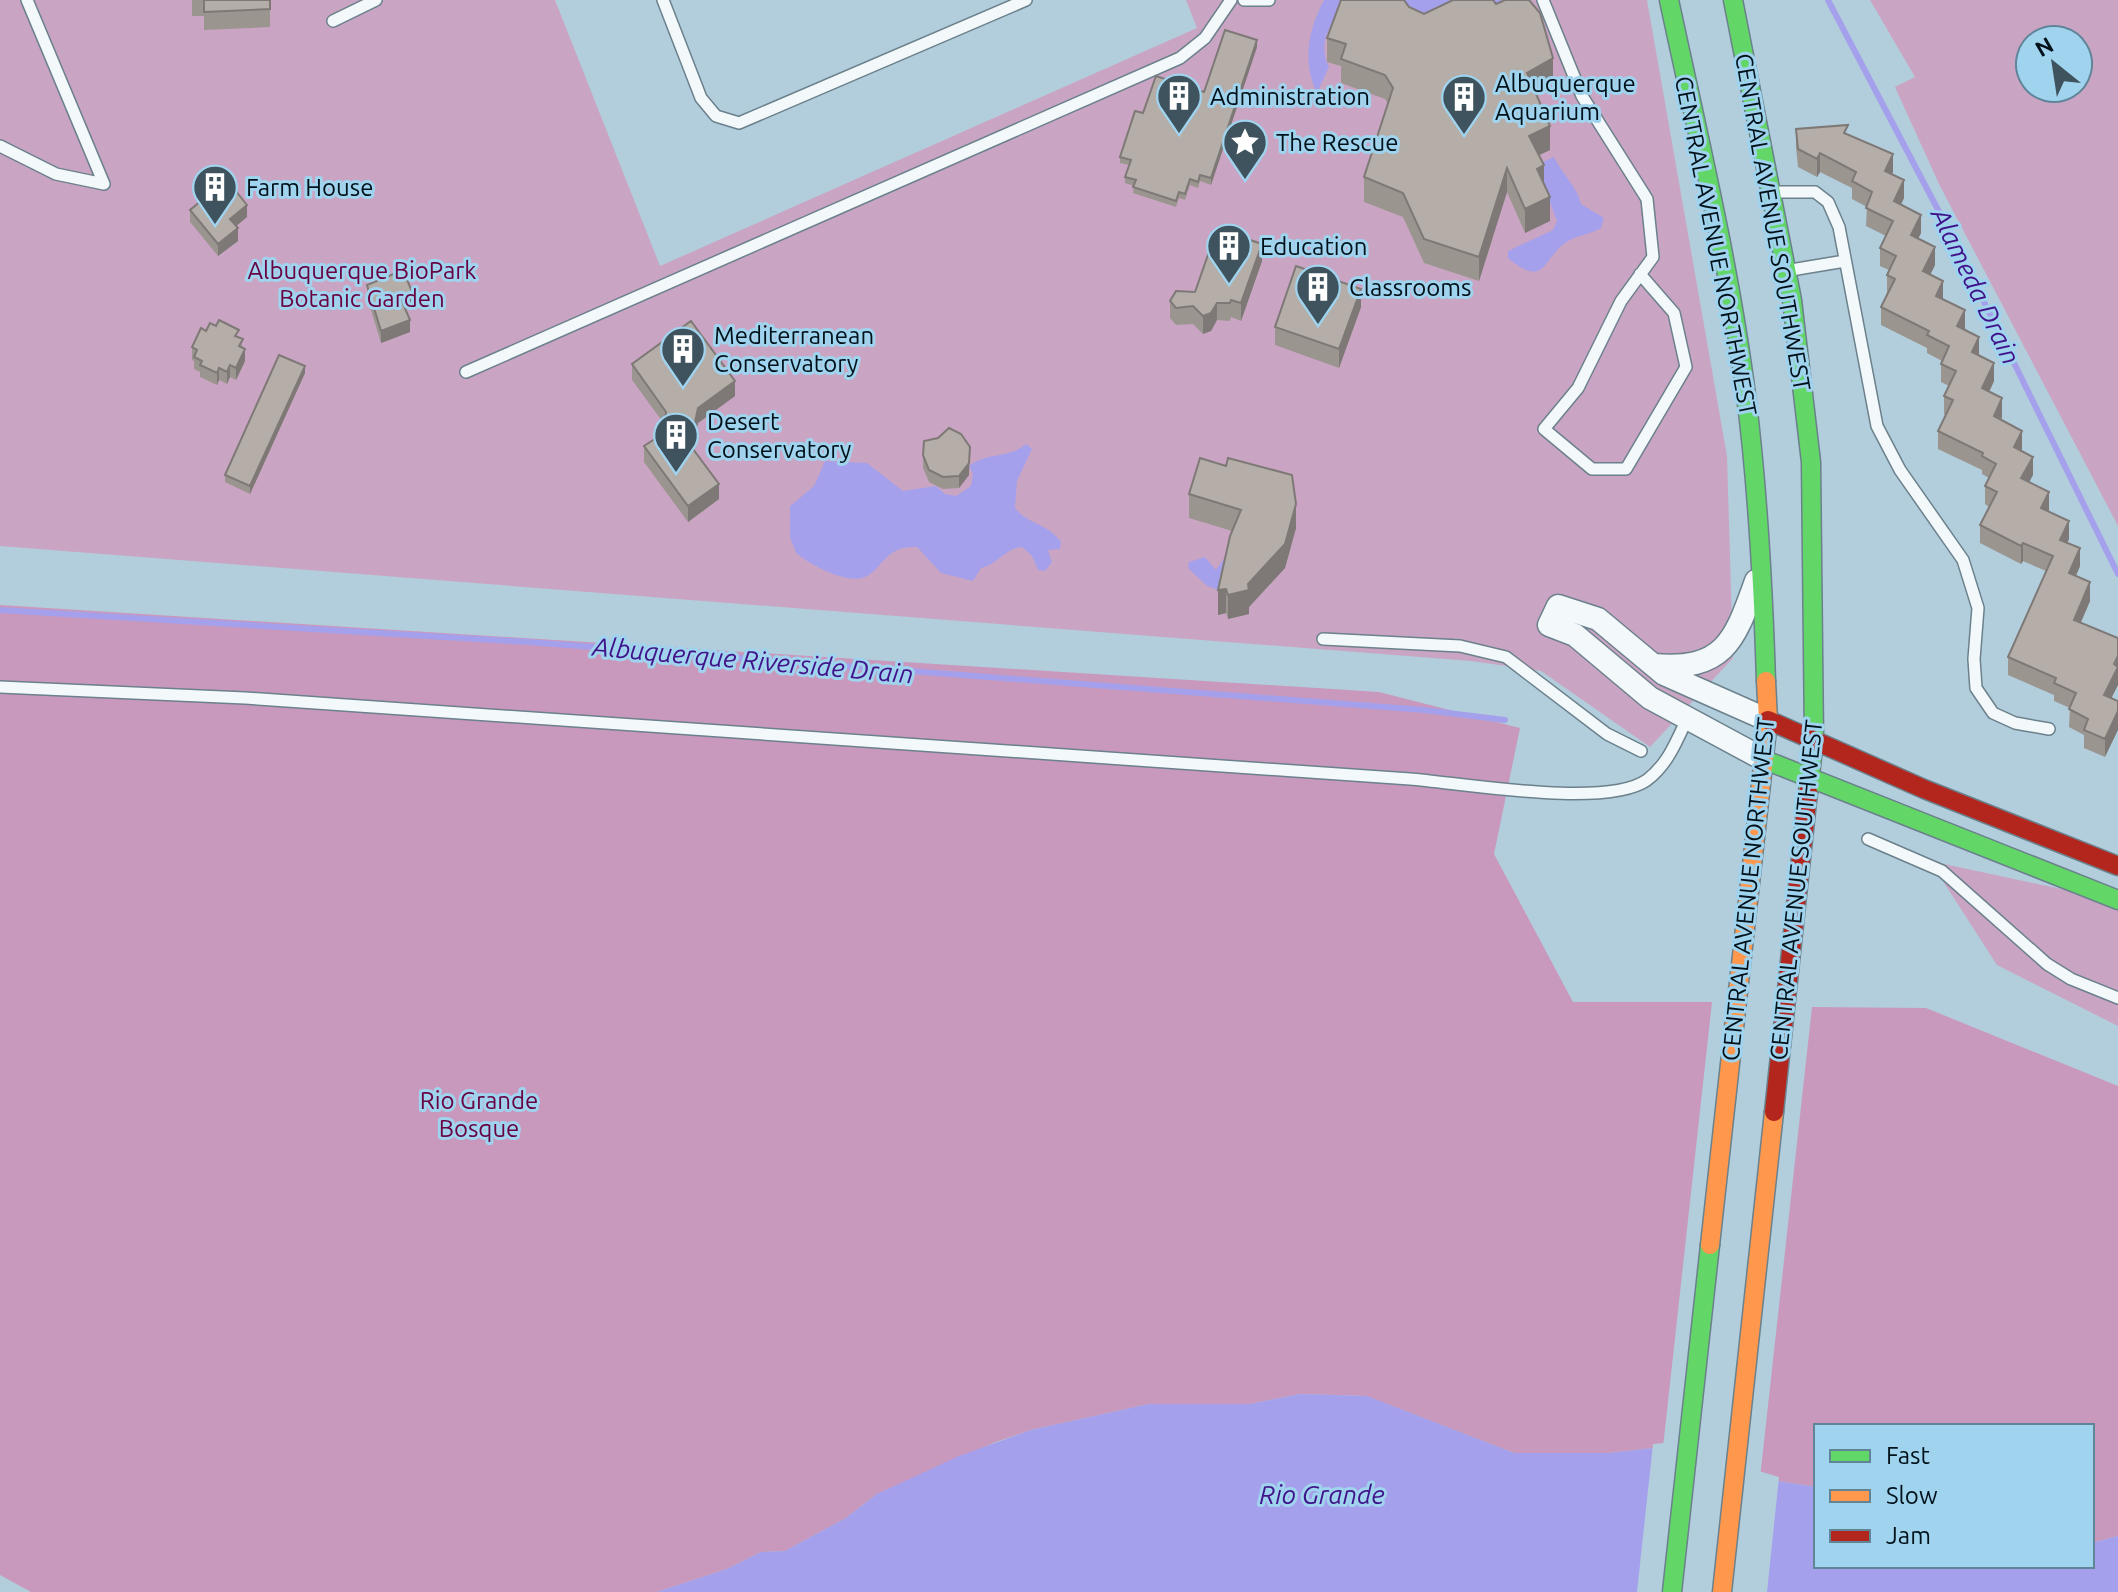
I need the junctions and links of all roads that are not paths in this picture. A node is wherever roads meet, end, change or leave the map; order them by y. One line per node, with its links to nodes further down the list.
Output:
1 (27, 0): 12 (lane)
2 (376, 0): 11 (lane)
3 (663, 0): 4 (lane)
4 (1026, 0)
5 (1231, 0): 17 (lane)
6 (1244, 0): 7 (lane)
7 (1269, 0)
8 (1543, 0): 16 (lane)
9 (1669, 0): 18 (main road, CENTRAL AVENUE NORTHWEST)
10 (1733, 0): 13 (main road, CENTRAL AVENUE SOUTHWEST)
11 (333, 21)
12 (0, 146)
13 (1771, 193): 14 (lane); 15 (main road, CENTRAL AVENUE SOUTHWEST)
14 (1845, 261): 15 (lane); 24 (lane)
15 (1786, 271): 25 (main road, CENTRAL AVENUE SOUTHWEST)
16 (1640, 274): 16 (lane)
17 (466, 372)
18 (1761, 565): 20 (street); 23 (main road, CENTRAL AVENUE NORTHWEST)
19 (1323, 639): 26 (lane)
20 (1654, 665): 22 (street); 23 (street)
21 (0, 687): 22 (lane)
22 (1687, 719): 27 (street)
23 (1768, 720): 25 (main road); 27 (main road, CENTRAL AVENUE NORTHWEST)
24 (2049, 729)
25 (1814, 740): 28 (main road, CENTRAL AVENUE SOUTHWEST); 30 (main road)
26 (1641, 751)
27 (1765, 760): 28 (main road); 33 (main road, CENTRAL AVENUE NORTHWEST)
28 (1809, 777): 31 (main road); 34 (main road, CENTRAL AVENUE SOUTHWEST)
29 (1868, 839): 32 (lane)
30 (2118, 866)
31 (2118, 900)
32 (2118, 998)
33 (1672, 1592)
34 (1722, 1592)

